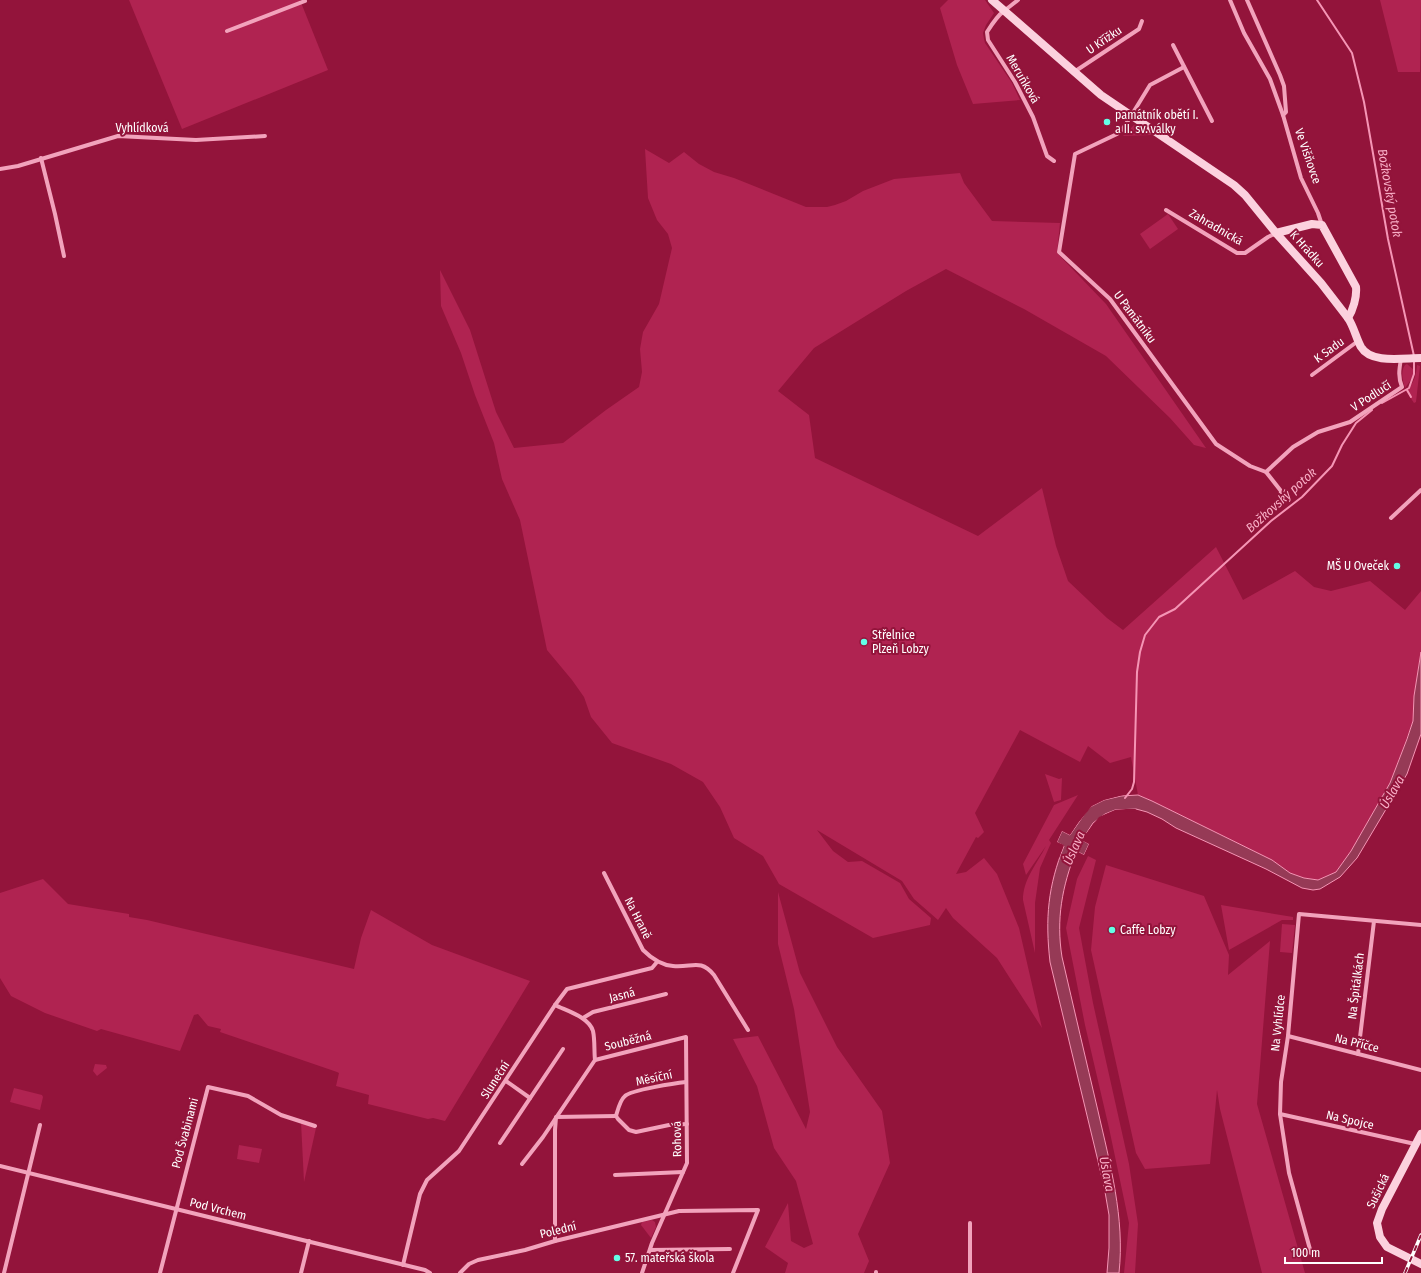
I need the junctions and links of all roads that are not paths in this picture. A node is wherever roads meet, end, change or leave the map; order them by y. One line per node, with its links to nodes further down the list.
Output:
1 (992, 0): 6 (street)
2 (1018, 0): 6 (street, Meruňková)
3 (1230, 0): 13 (street, Ve Višňovce)
4 (1246, 0): 13 (street)
5 (306, 1): 8 (street)
6 (1004, 11): 11 (street); 17 (street, Meruňková)
7 (1142, 21): 11 (street, U Křížku)
8 (227, 31)
9 (1173, 45): 10 (street)
10 (1184, 67): 12 (street); 14 (street)
11 (1074, 73): 12 (street)
12 (1131, 116): 21 (street); 28 (street, U Památníku)
13 (1283, 116): 20 (street, Ve Višňovce)
14 (1212, 121)
15 (265, 136): 16 (street, Vyhlídková)
16 (41, 158): 18 (street, Vyhlídková); 22 (street)
17 (1054, 161)
18 (0, 169)
19 (1166, 210): 21 (street, Zahradnická)
20 (1322, 225): 21 (street, K Hrádku); 23 (street, Ve Višňovce)
21 (1276, 233): 23 (street, K Hrádku)
22 (64, 256)
23 (1348, 318): 24 (street, K Hrádku)
24 (1358, 341): 25 (street, K Hrádku); 27 (street, K Sadu)
25 (1405, 358): 26 (street, K Hrádku); 28 (street, V Podlučí)
26 (1420, 358)
27 (1312, 375)
28 (1266, 472): 30 (street, U Památníku)
29 (1421, 490): 31 (street)
30 (1280, 503)
31 (1391, 518)
32 (604, 873): 35 (street, Na Hraně)
33 (1374, 921): 34 (street, Na Vyhlídce); 40 (street, Na Vyhlídce); 43 (street, Na Špitálkách)
34 (1421, 925)
35 (657, 962): 37 (street, Sluneční); 39 (street)
36 (666, 994): 38 (street, Jasná)
37 (555, 1005): 38 (street); 46 (street, Sluneční)
38 (583, 1018): 44 (street)
39 (748, 1030)
40 (1288, 1036): 43 (street, Na Příčce); 49 (street, Na Vyhlídce)
41 (686, 1037): 44 (street, Souběžná); 47 (street, Rohová)
42 (563, 1049): 48 (street)
43 (1358, 1054): 45 (street, Na Příčce)
44 (595, 1060): 51 (street, Souběžná)
45 (1421, 1070)
46 (506, 1081): 48 (street); 72 (street, Sluneční)
47 (686, 1082): 50 (street, Měsíční); 52 (street, Rohová)
48 (530, 1098): 56 (street)
49 (1280, 1114): 57 (street, Na Spojce); 70 (street, Na Vyhlídce)
50 (616, 1116): 51 (street); 52 (street)
51 (556, 1117): 58 (street, Souběžná); 67 (street)
52 (687, 1124): 60 (street, Rohová)
53 (40, 1125): 61 (street)
54 (315, 1126): 63 (street, Pod Švabinami)
55 (1421, 1134): 57 (street, Sušická)
56 (500, 1143)
57 (1415, 1144): 71 (street, Sušická)
58 (522, 1164)
59 (0, 1166): 61 (street, Pod Vrchem)
60 (683, 1172): 62 (street, Rohová); 64 (street)
61 (28, 1173): 63 (street, Pod Vrchem); 73 (street)
62 (615, 1175)
63 (176, 1209): 66 (street, Pod Vrchem); 74 (street, Pod Švabinami)
64 (666, 1214): 67 (street, Polední); 69 (street); 79 (street, Polední)
65 (970, 1223): 80 (street)
66 (309, 1241): 72 (street, Pod Vrchem); 75 (street)
67 (555, 1241): 77 (street, Polední)
68 (730, 1249): 69 (street)
69 (650, 1250): 78 (street)
70 (1311, 1253)
71 (1421, 1264)
72 (403, 1265): 76 (street, Pod Vrchem)
73 (4, 1273)
74 (160, 1273)
75 (301, 1273)
76 (430, 1273)
77 (460, 1273)
78 (642, 1273)
79 (733, 1273)
80 (970, 1273)

